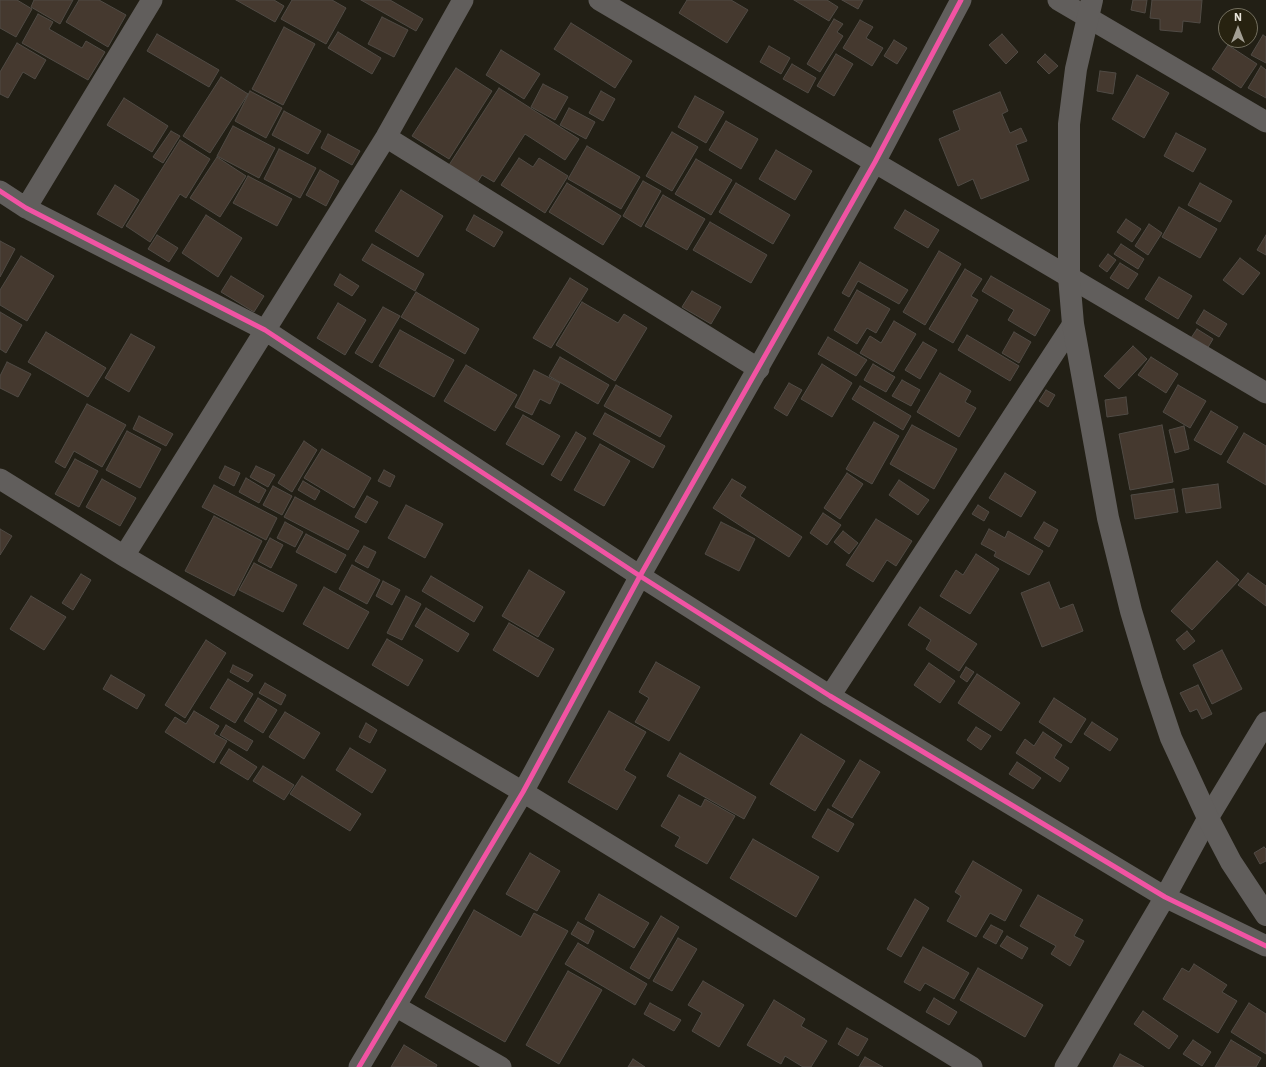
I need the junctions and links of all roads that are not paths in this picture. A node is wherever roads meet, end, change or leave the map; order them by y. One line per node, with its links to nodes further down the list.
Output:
1 (152, 0): 11 (street)
2 (463, 0): 8 (street)
3 (599, 0): 9 (street)
4 (961, 0): 9 (street)
5 (1058, 0): 6 (street)
6 (1090, 9): 7 (street); 12 (street)
7 (1266, 122)
8 (386, 137): 14 (street); 15 (street)
9 (875, 162): 12 (street); 15 (street)
10 (0, 191): 11 (street)
11 (26, 208): 14 (street)
12 (1069, 277): 13 (street); 16 (street)
13 (1073, 324): 20 (street); 23 (street)
14 (265, 330): 18 (street); 19 (street)
15 (759, 369): 19 (street)
16 (1266, 393)
17 (0, 479): 18 (street)
18 (124, 556): 22 (street)
19 (640, 576): 20 (street); 22 (street)
20 (830, 696): 24 (street)
21 (1266, 722): 23 (street)
22 (523, 792): 27 (street); 30 (street)
23 (1208, 818): 24 (street); 25 (street)
24 (1165, 897): 26 (street); 31 (street)
25 (1266, 915)
26 (1266, 946)
27 (395, 1006): 28 (street); 29 (street)
28 (359, 1067)
29 (501, 1067)
30 (972, 1067)
31 (1065, 1067)

